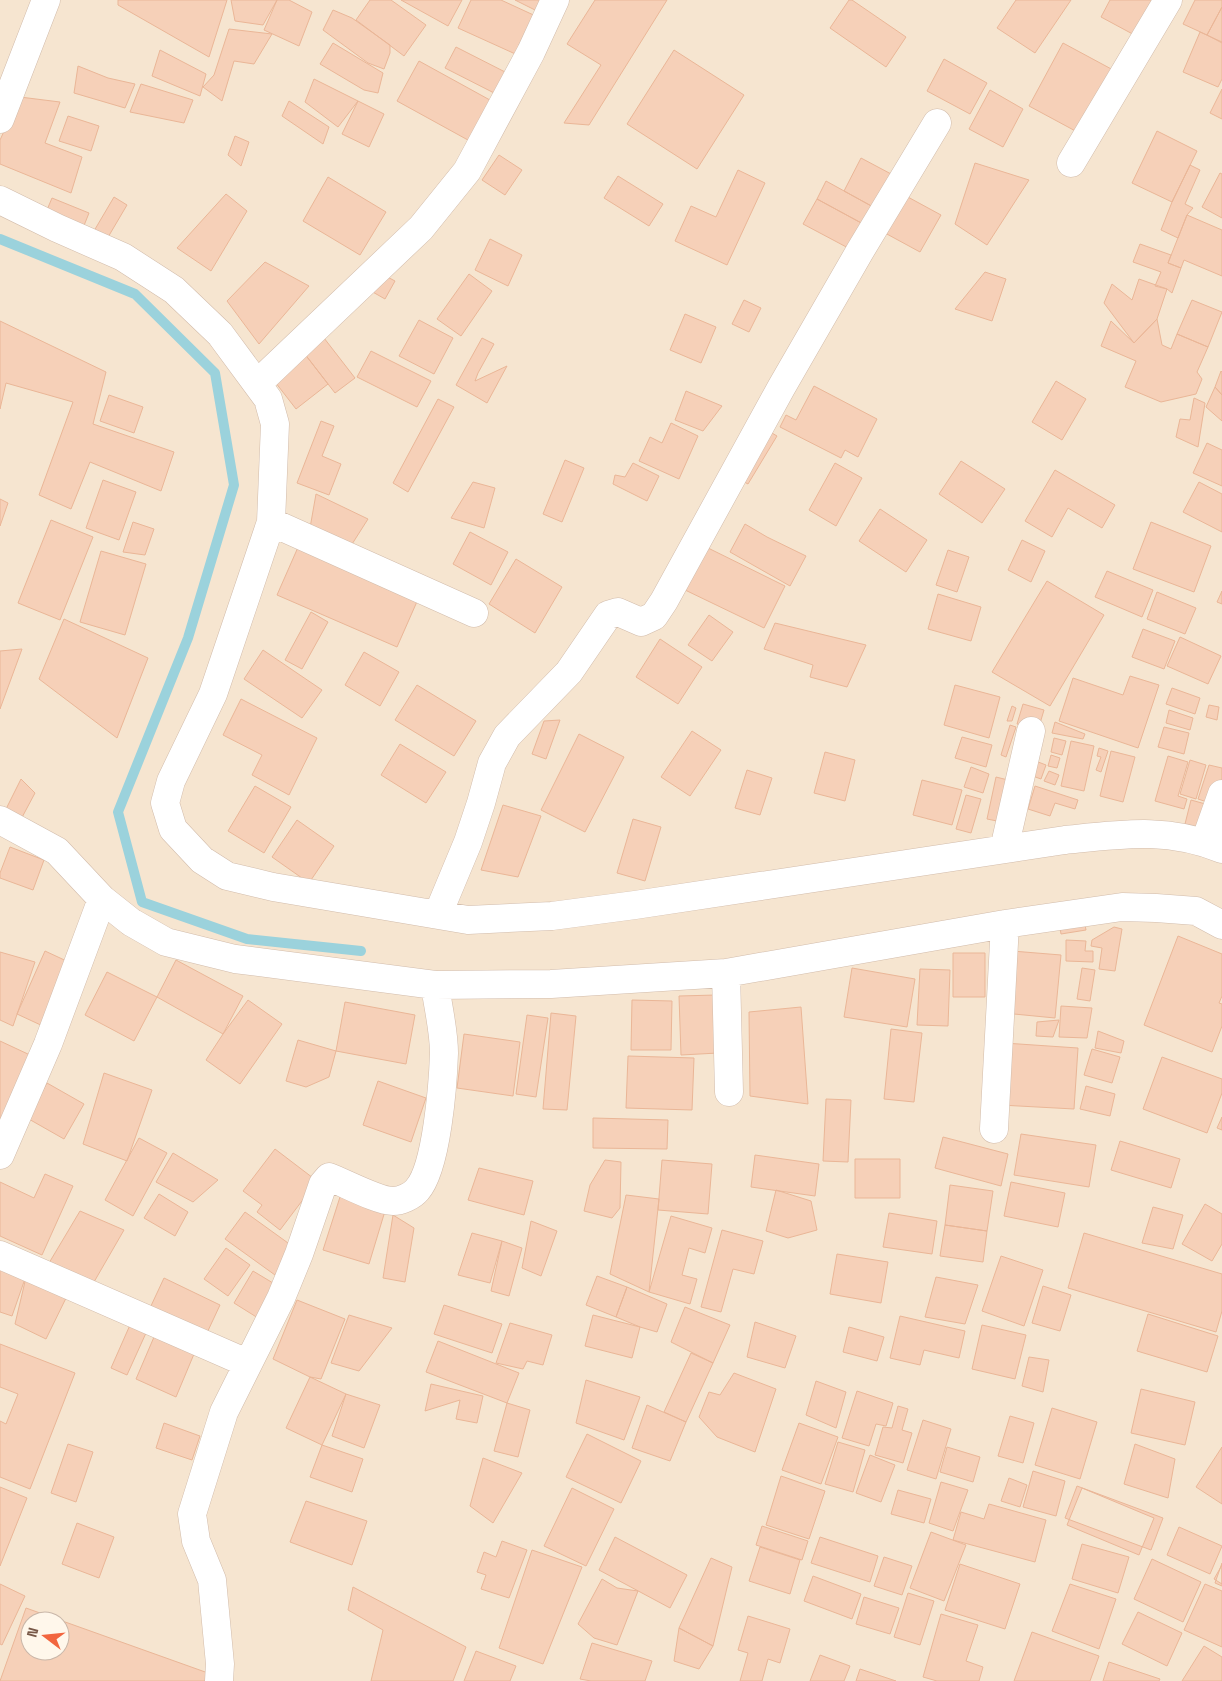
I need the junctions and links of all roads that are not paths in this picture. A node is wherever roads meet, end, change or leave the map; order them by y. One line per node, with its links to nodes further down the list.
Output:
1 (46, 0): 4 (street)
2 (556, 0): 8 (street)
3 (1168, 0): 6 (street)
4 (0, 120)
5 (937, 123): 17 (street)
6 (1071, 163)
7 (0, 200): 8 (street)
8 (257, 384): 9 (street)
9 (271, 522): 10 (street); 17 (street)
10 (474, 613)
11 (1031, 731): 15 (street)
12 (1222, 794): 14 (street)
13 (0, 820): 16 (street)
14 (1213, 846): 15 (street)
15 (1004, 849): 17 (street)
16 (102, 899): 21 (street); 24 (street)
17 (438, 914)
18 (1005, 924): 19 (street); 20 (street); 23 (street)
19 (1222, 925)
20 (726, 973): 21 (street); 22 (street)
21 (435, 985): 26 (street)
22 (729, 1092)
23 (994, 1129)
24 (0, 1155)
25 (0, 1255): 26 (street)
26 (248, 1363): 27 (street)
27 (219, 1681)

